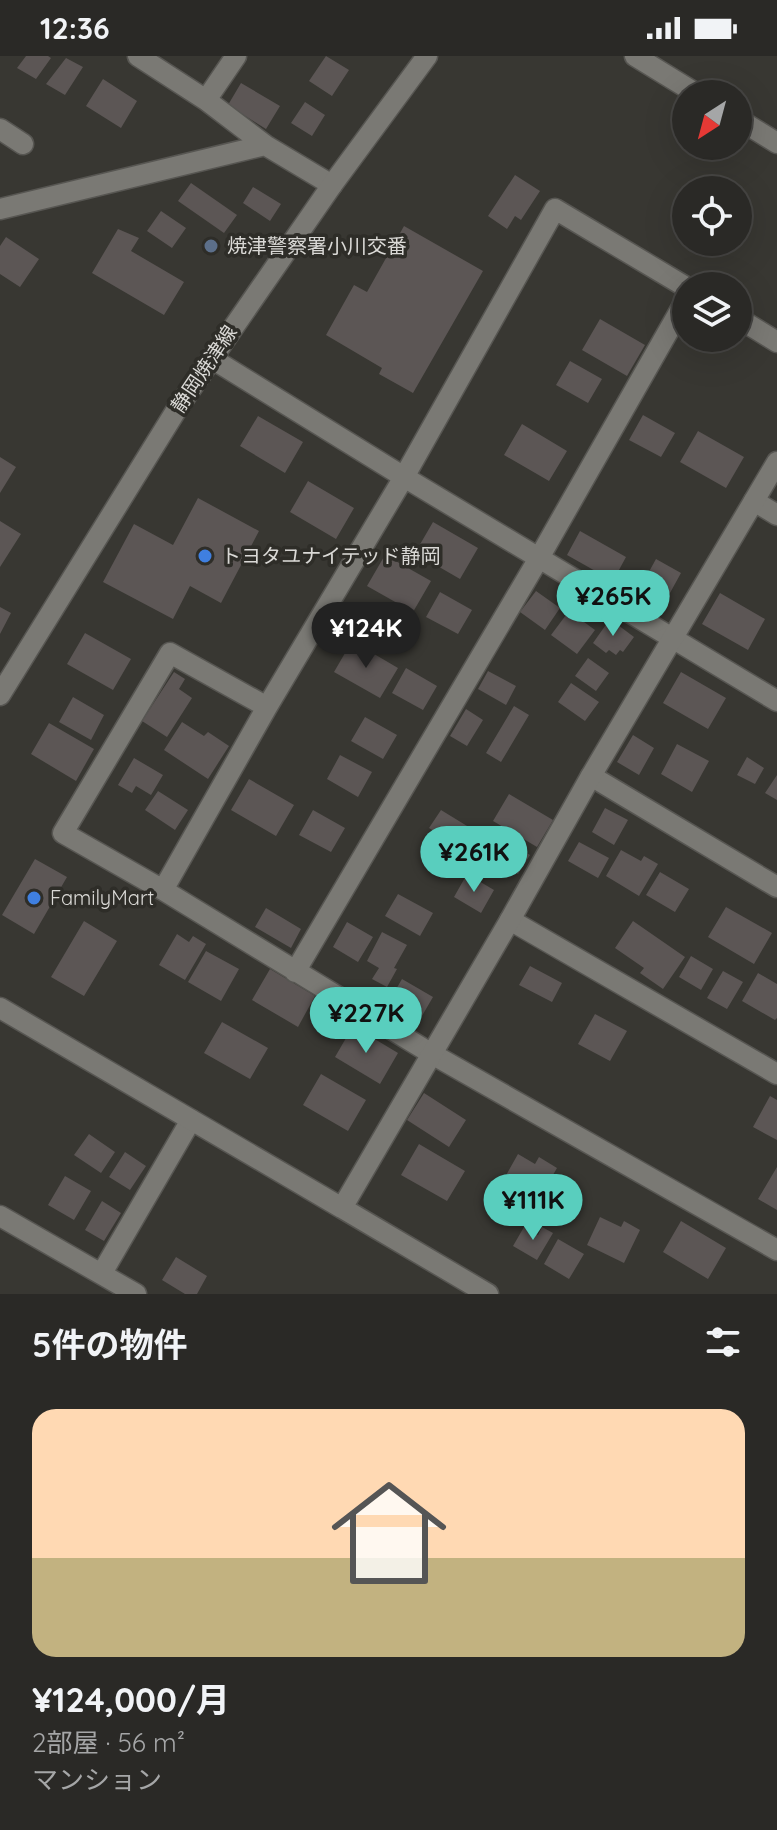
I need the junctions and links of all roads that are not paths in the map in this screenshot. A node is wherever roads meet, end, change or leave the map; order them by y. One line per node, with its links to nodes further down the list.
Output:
1 (138, 56): 6 (street)
2 (236, 56): 6 (street)
3 (427, 56): 12 (street, 静岡焼津線)
4 (635, 56): 5 (street)
5 (674, 80)
6 (206, 100): 11 (street)
7 (752, 128): 9 (street)
8 (0, 129): 10 (street)
9 (777, 143)
10 (23, 144)
11 (265, 145): 12 (street); 13 (street)
12 (332, 185): 18 (street, 静岡焼津線)
13 (0, 209)
14 (672, 279): 20 (street)
15 (672, 325): 23 (street)
16 (752, 327): 17 (street)
17 (777, 342)
18 (211, 358): 20 (street); 25 (street, 静岡焼津線)
19 (777, 462): 21 (street)
20 (404, 477): 23 (street); 27 (street)
21 (754, 501): 22 (street); 24 (street)
22 (777, 515)
23 (539, 558): 24 (street); 32 (street)
24 (673, 637): 26 (street); 28 (street)
25 (0, 695)
26 (777, 701)
27 (267, 707): 30 (street); 30 (street)
28 (591, 776): 29 (street); 31 (street)
29 (777, 887)
30 (163, 890): 32 (street)
31 (510, 920): 34 (street); 35 (street)
32 (295, 972): 34 (street)
33 (0, 1008): 36 (street)
34 (432, 1054): 37 (street); 39 (street)
35 (777, 1074)
36 (191, 1120): 37 (street); 40 (street)
37 (342, 1208): 42 (street)
38 (0, 1216): 40 (street)
39 (777, 1250)
40 (102, 1273): 41 (street)
41 (136, 1294)
42 (488, 1294)

